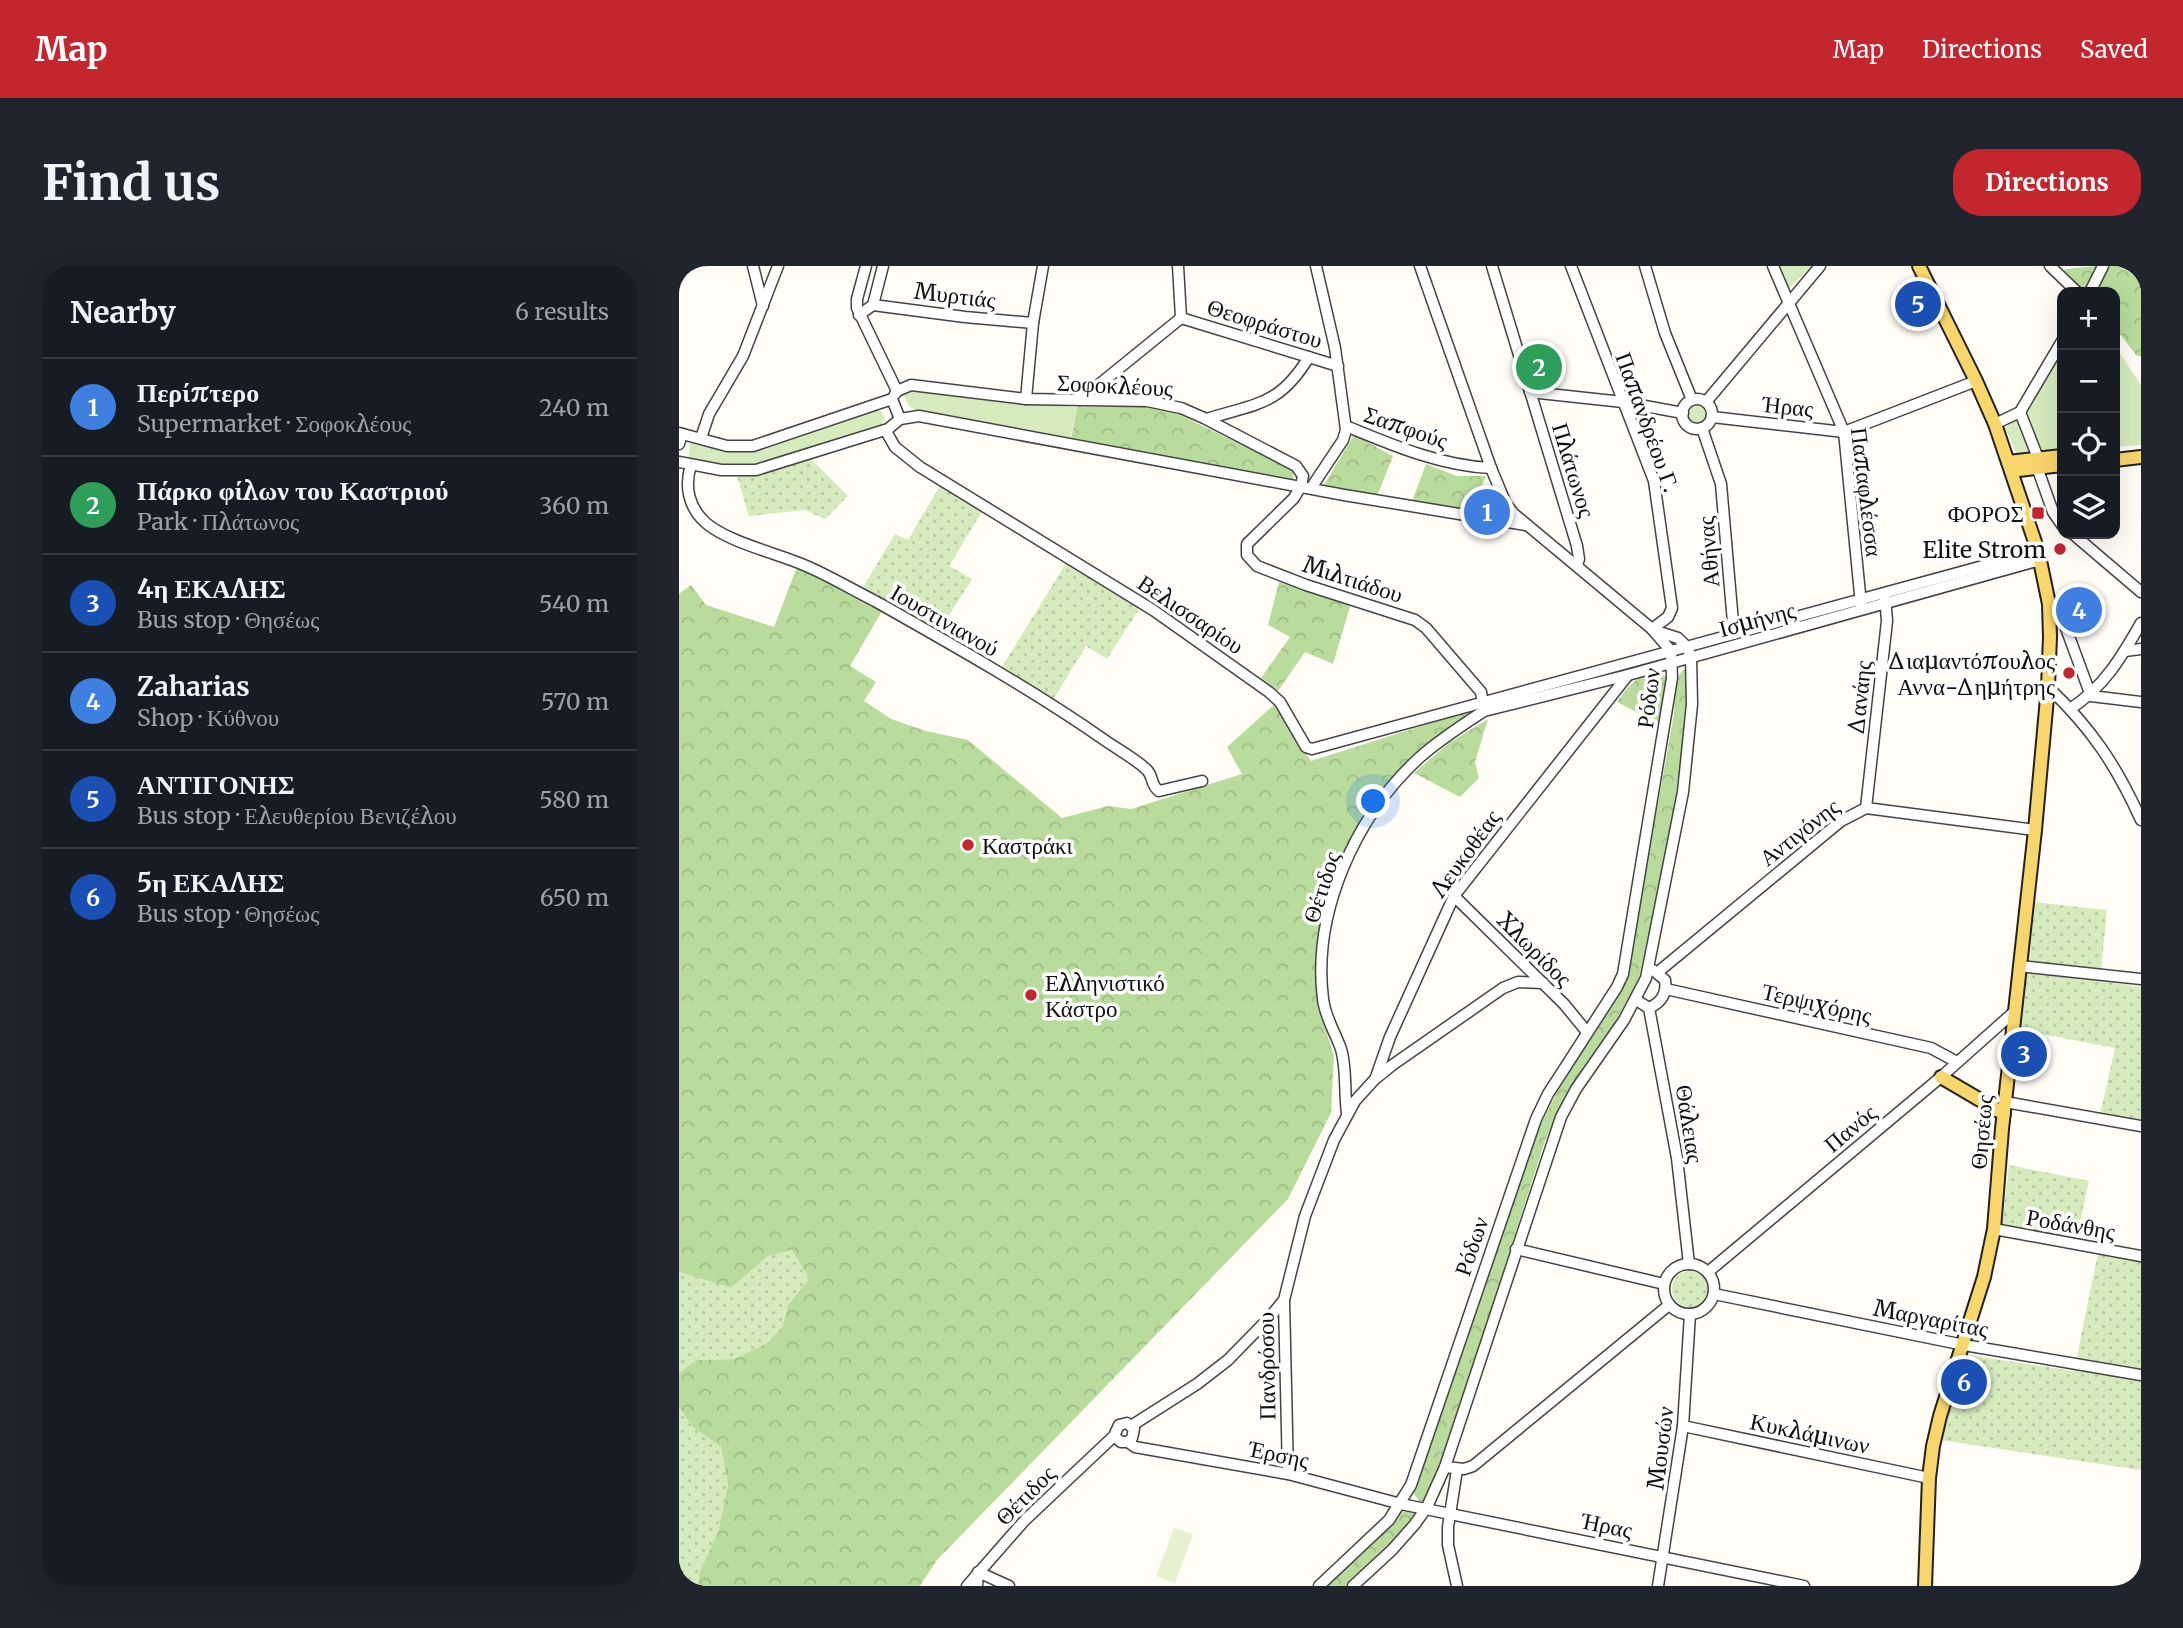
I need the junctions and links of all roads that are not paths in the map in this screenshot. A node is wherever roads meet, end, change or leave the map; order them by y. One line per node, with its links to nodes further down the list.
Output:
1 (753, 266): 22 (street)
2 (778, 266): 22 (street)
3 (866, 266): 23 (street)
4 (883, 266): 20 (street)
5 (1043, 266): 25 (street)
6 (1178, 266): 24 (street)
7 (1316, 266): 28 (street, Σαπφούς)
8 (1420, 266): 59 (street)
9 (1492, 266): 30 (street, Πλάτωνος)
10 (1571, 266): 35 (street, Παπανδρέου Γ.)
11 (1645, 266): 34 (street)
12 (1773, 266): 21 (street, Παπαφλέσσα)
13 (1819, 266): 21 (street)
14 (1919, 266): 29 (main road, Θησέως)
15 (2050, 266): 16 (street); 18 (street)
16 (2059, 266)
17 (2103, 266): 19 (street)
18 (2072, 287)
19 (2092, 287)
20 (873, 304): 23 (street); 25 (street, Μυρτιάς)
21 (1788, 305): 36 (street); 46 (street, Παπαφλέσσα)
22 (763, 306): 48 (street)
23 (859, 315): 31 (street)
24 (1181, 318): 27 (street, Θεοφράστου); 33 (street)
25 (1033, 323): 32 (street)
26 (2057, 349): 38 (street)
27 (1308, 356): 28 (street, Θεοφράστου); 41 (street)
28 (1338, 366): 43 (street, Σαπφούς)
29 (1976, 381): 42 (main road, Θησέως); 46 (street, Ήρας)
30 (1530, 392): 35 (street); 65 (street, Πλάτωνος)
31 (895, 395): 32 (street, Σοφοκλέους); 40 (street); 48 (street, Σοφοκλέους)
32 (1026, 400): 33 (street, Σοφοκλέους)
33 (1080, 400): 41 (street, Σοφοκλέους)
34 (1692, 400): 36 (street); 37 (street)
35 (1623, 402): 37 (street); 71 (street, Παπανδρέου Γ.)
36 (1706, 402): 39 (street)
37 (1683, 412): 44 (street)
38 (2020, 412): 42 (street); 55 (street)
39 (1712, 417): 44 (street); 46 (street, Ήρας)
40 (901, 419): 45 (street); 60 (street)
41 (1207, 419): 60 (street, Σοφοκλέους)
42 (1995, 424): 58 (main road, Θησέως)
43 (1346, 426): 59 (street, Σαπφούς); 60 (street)
44 (1702, 428): 72 (street, Αθήνας)
45 (888, 429): 56 (street); 81 (street, Βελισσαρίου)
46 (1844, 432): 69 (street, Παπαφλέσσα)
47 (680, 437): 48 (street, Σοφοκλέους)
48 (701, 438)
49 (2141, 449): 50 (main road)
50 (2120, 451)
51 (2057, 457): 55 (main road)
52 (2141, 457): 53 (main road)
53 (2120, 459)
54 (679, 462): 56 (street)
55 (2037, 463): 57 (main road); 58 (main road); 61 (street)
56 (691, 465): 83 (street, Ιουστινιανού)
57 (2057, 465)
58 (2009, 467): 64 (main road, Θησέως)
59 (1491, 468): 62 (street)
60 (1306, 487): 62 (street); 81 (street, Μιλτιάδου)
61 (2057, 517)
62 (1527, 525): 65 (street)
63 (2079, 539): 66 (street)
64 (2039, 556): 67 (street, Ισμήνης); 68 (main road, Θησέως)
65 (1577, 565): 71 (street)
66 (2141, 592)
67 (1886, 598): 69 (street, Ισμήνης); 84 (street, Δανάης)
68 (2049, 604): 78 (main road, Θησέως); 79 (street)
69 (1861, 605): 72 (street, Ισμήνης); 75 (street, Ισμήνης)
70 (2141, 623): 74 (street)
71 (1652, 629): 75 (street, Ρόδων); 76 (street, Ρόδων)
72 (1734, 634): 75 (street, Ισμήνης)
73 (2141, 649): 74 (street)
74 (2125, 651): 79 (street)
75 (1689, 652): 76 (street, Ισμήνης); 89 (street, Ρόδων)
76 (1672, 657): 77 (street, Ισμήνης); 81 (street, Ισμήνης); 96 (street, Ρόδων)
77 (1628, 675): 81 (street, Ισμήνης); 87 (street, Λευκοθέας)
78 (2048, 687): 82 (street); 86 (main road, Θησέως)
79 (2091, 696): 80 (street); 82 (street)
80 (2141, 702)
81 (1484, 706): 101 (street, Θέτιδος)
82 (2070, 709): 85 (street)
83 (1202, 781)
84 (1866, 808): 86 (street, Αντιγόνης); 89 (street, Αντιγόνης)
85 (2141, 820)
86 (2035, 830): 88 (main road, Θησέως)
87 (1454, 896): 91 (street, Χλωρίδος); 99 (street, Λευκοθέας)
88 (2019, 966): 90 (street); 95 (main road, Θησέως)
89 (1653, 970): 92 (street); 93 (street, Ρόδων)
90 (2141, 979)
91 (1543, 983): 96 (street, Χλωρίδος); 99 (street)
92 (1667, 989): 94 (street); 97 (street, Τερψιχόρης)
93 (1636, 1000): 94 (street); 104 (street, Ρόδων)
94 (1649, 1008): 106 (street, Θάλειας)
95 (2014, 1012): 97 (street, Πανός); 100 (main road, Θησέως)
96 (1587, 1032): 122 (street, Ρόδων)
97 (1957, 1062): 98 (street, Πανός)
98 (1941, 1077): 100 (main road); 107 (street, Πανός)
99 (1375, 1079): 101 (street)
100 (2004, 1108): 102 (street); 103 (main road, Θησέως)
101 (1347, 1112): 110 (street)
102 (2141, 1126)
103 (1994, 1229): 105 (street, Ροδάνθης); 113 (main road, Θησέως)
104 (1516, 1249): 108 (street); 118 (street, Ρόδων)
105 (2141, 1256)
106 (1689, 1264): 107 (street); 108 (street)
107 (1708, 1272): 109 (street)
108 (1664, 1284): 111 (street)
109 (1714, 1294): 112 (street); 113 (street, Μαργαρίτας)
110 (1284, 1300): 116 (street); 120 (street, Πανδρόσου)
111 (1669, 1305): 112 (street); 119 (street)
112 (1690, 1314): 115 (street, Μουσών)
113 (1964, 1345): 114 (street, Μαργαρίτας); 121 (main road, Θησέως)
114 (2141, 1374)
115 (1683, 1426): 121 (street, Κυκλάμινων); 125 (street, Μουσών)
116 (1131, 1434): 117 (street, Έρσης); 117 (street, Θέτιδος); 120 (street, Έρσης)
117 (1114, 1436): 126 (street, Θέτιδος)
118 (1445, 1467): 119 (street); 123 (street, Ρόδων)
119 (1457, 1469): 124 (street)
120 (1288, 1474): 122 (street, Έρσης)
121 (1929, 1478): 135 (main road, Θησέως)
122 (1401, 1504): 123 (street, Ήρας); 130 (street, Ρόδων)
123 (1427, 1507): 124 (street, Ήρας); 131 (street, Ρόδων)
124 (1451, 1512): 125 (street, Ήρας); 132 (street)
125 (1665, 1556): 133 (street, Μουσών); 134 (street, Ήρας)
126 (978, 1572): 127 (street, Θέτιδος); 128 (street); 129 (street)
127 (967, 1586)
128 (977, 1586)
129 (1009, 1586)
130 (1319, 1586)
131 (1353, 1586)
132 (1457, 1586)
133 (1658, 1586)
134 (1804, 1586)
135 (1925, 1586)

